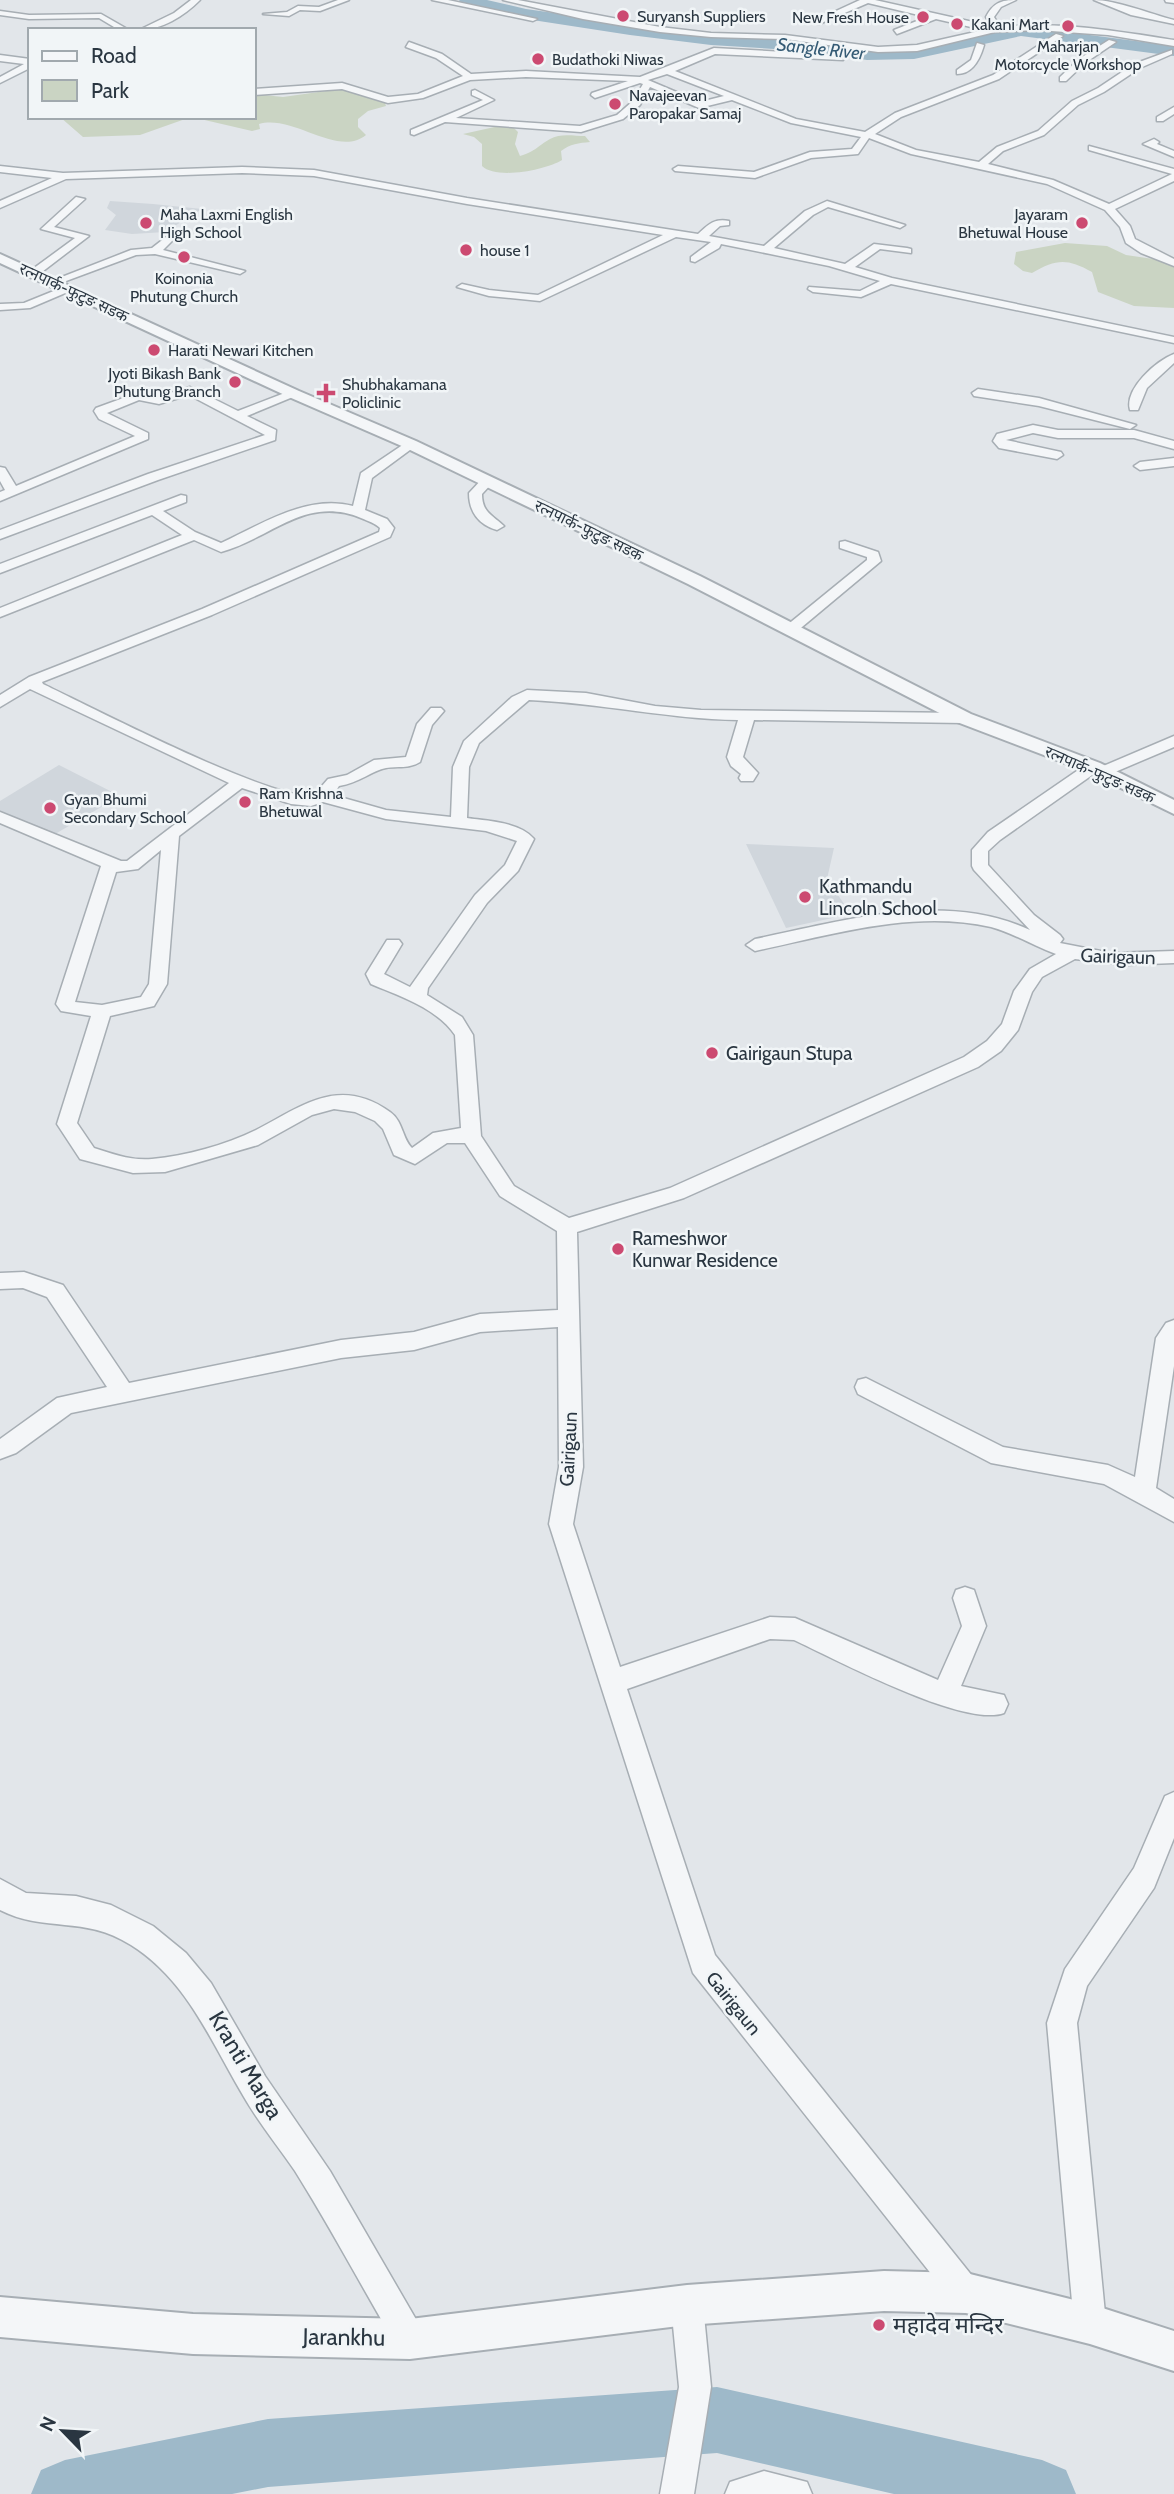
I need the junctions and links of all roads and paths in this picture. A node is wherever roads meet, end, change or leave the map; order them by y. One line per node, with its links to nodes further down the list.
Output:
1 (197, 0): 18 (street)
2 (345, 0): 11 (street)
3 (436, 0): 13 (street)
4 (507, 0): 20 (street)
5 (865, 0): 9 (street); 14 (street)
6 (913, 0): 9 (street)
7 (1012, 0): 20 (street)
8 (1098, 0): 15 (street)
9 (895, 7): 12 (street)
10 (0, 13): 17 (street)
11 (267, 13)
12 (933, 17): 19 (street); 20 (street)
13 (541, 20)
14 (816, 22)
15 (1174, 22)
16 (579, 26): 26 (street)
17 (122, 28)
18 (148, 28)
19 (897, 32)
20 (1001, 34): 21 (street); 28 (street)
21 (1059, 37): 23 (street); 49 (street)
22 (990, 42): 25 (street)
23 (1112, 42): 28 (street); 38 (street)
24 (410, 45): 37 (street)
25 (980, 45): 27 (street); 36 (street)
26 (696, 48): 31 (street); 35 (street)
27 (970, 48)
28 (1172, 49): 53 (street)
29 (924, 57): 32 (street)
30 (0, 58): 33 (street)
31 (850, 58)
32 (871, 60)
33 (28, 63)
34 (28, 64): 39 (street)
35 (667, 71): 40 (street); 44 (street)
36 (960, 72)
37 (469, 77): 40 (street); 41 (street)
38 (1063, 79)
39 (0, 80)
40 (643, 82): 43 (street); 44 (street); 47 (street)
41 (256, 92)
42 (475, 93): 47 (street)
43 (595, 94)
44 (733, 97): 49 (street)
45 (1174, 110): 46 (street)
46 (1160, 119)
47 (447, 120): 48 (street)
48 (414, 132)
49 (867, 135): 53 (street); 55 (street)
50 (1154, 142): 52 (street)
51 (1092, 148): 56 (street)
52 (1174, 154)
53 (981, 165): 60 (street)
54 (0, 169): 57 (street)
55 (678, 169)
56 (1174, 175): 60 (street)
57 (64, 176): 59 (street); 64 (street)
58 (80, 199): 75 (street)
59 (0, 205)
60 (1109, 208): 72 (street)
61 (725, 223): 65 (street)
62 (900, 225): 67 (street)
63 (175, 233): 68 (street)
64 (676, 233): 65 (street); 78 (street)
65 (701, 237): 66 (street)
66 (718, 239): 67 (street); 71 (street)
67 (766, 249): 73 (street)
68 (155, 251): 74 (street); 77 (street)
69 (907, 251): 73 (street)
70 (0, 258): 75 (street, रत्नपार्क-फुटुङ सडक)
71 (695, 259)
72 (1174, 263)
73 (846, 268): 76 (street)
74 (240, 271)
75 (34, 273): 77 (street, रत्नपार्क-फुटुङ सडक)
76 (890, 281): 79 (street); 81 (street)
77 (60, 285): 80 (street); 84 (street, रत्नपार्क-फुटुङ सडक)
78 (461, 287)
79 (813, 289)
80 (0, 307)
81 (1174, 340)
82 (1174, 357): 85 (street)
83 (978, 393): 87 (street)
84 (294, 394): 86 (street); 88 (street, रत्नपार्क-फुटुङ सडक)
85 (1134, 407)
86 (237, 416): 95 (street); 100 (street)
87 (1174, 436)
88 (410, 444): 94 (street, रत्नपार्क-फुटुङ सडक); 98 (street)
89 (1174, 445): 90 (street)
90 (1057, 455)
91 (1174, 463): 92 (street)
92 (1139, 466)
93 (0, 471): 95 (street)
94 (488, 481): 99 (street); 105 (street, रत्नपार्क-फुटुङ सडक)
95 (6, 494)
96 (181, 499): 97 (street)
97 (153, 510): 101 (street); 103 (street)
98 (358, 512): 101 (street); 106 (street)
99 (497, 526)
100 (0, 535)
101 (192, 536): 104 (street)
102 (845, 545): 105 (street)
103 (0, 569)
104 (0, 613)
105 (791, 629): 110 (street, रत्नपार्क-फुटुङ सडक)
106 (34, 680): 107 (street); 114 (street)
107 (0, 702)
108 (436, 711): 115 (street)
109 (747, 717): 110 (street); 113 (street); 118 (street)
110 (964, 718): 112 (street, रत्नपार्क-फुटुङ सडक)
111 (1174, 741): 112 (street)
112 (1097, 769): 116 (street, रत्नपार्क-फुटुङ सडक); 123 (street)
113 (747, 778)
114 (240, 782): 115 (street); 119 (street)
115 (323, 797): 118 (street)
116 (1174, 808)
117 (0, 817): 120 (street)
118 (458, 822): 125 (street)
119 (171, 834): 120 (street); 126 (street)
120 (110, 864): 126 (street)
121 (393, 944): 125 (street)
122 (755, 945): 123 (street)
123 (1072, 953): 124 (street, Gairigaun); 128 (street, Gairigaun)
124 (1174, 957)
125 (418, 998): 127 (street)
126 (102, 1010): 127 (street)
127 (471, 1137): 128 (street)
128 (567, 1227): 130 (street, Gairigaun)
129 (0, 1280): 133 (street)
130 (568, 1318): 133 (street); 138 (street, Gairigaun)
131 (1174, 1329): 135 (street)
132 (866, 1387): 135 (street)
133 (124, 1394): 134 (street)
134 (0, 1448)
135 (1144, 1493): 136 (street)
136 (1174, 1512)
137 (965, 1598): 139 (street)
138 (612, 1682): 139 (street); 143 (street, Gairigaun)
139 (944, 1695): 140 (street)
140 (995, 1704)
141 (1174, 1805): 146 (street)
142 (0, 1893): 147 (street, Kranti Marga)
143 (966, 2293): 144 (street, Jarankhu); 146 (street, Jarankhu)
144 (687, 2305): 147 (street, Jarankhu); 149 (street)
145 (0, 2317): 147 (street, Jarankhu)
146 (1090, 2324): 148 (street, Jarankhu)
147 (410, 2339)
148 (1174, 2351)
149 (679, 2480)
150 (742, 2494): 151 (street)
151 (795, 2494)

